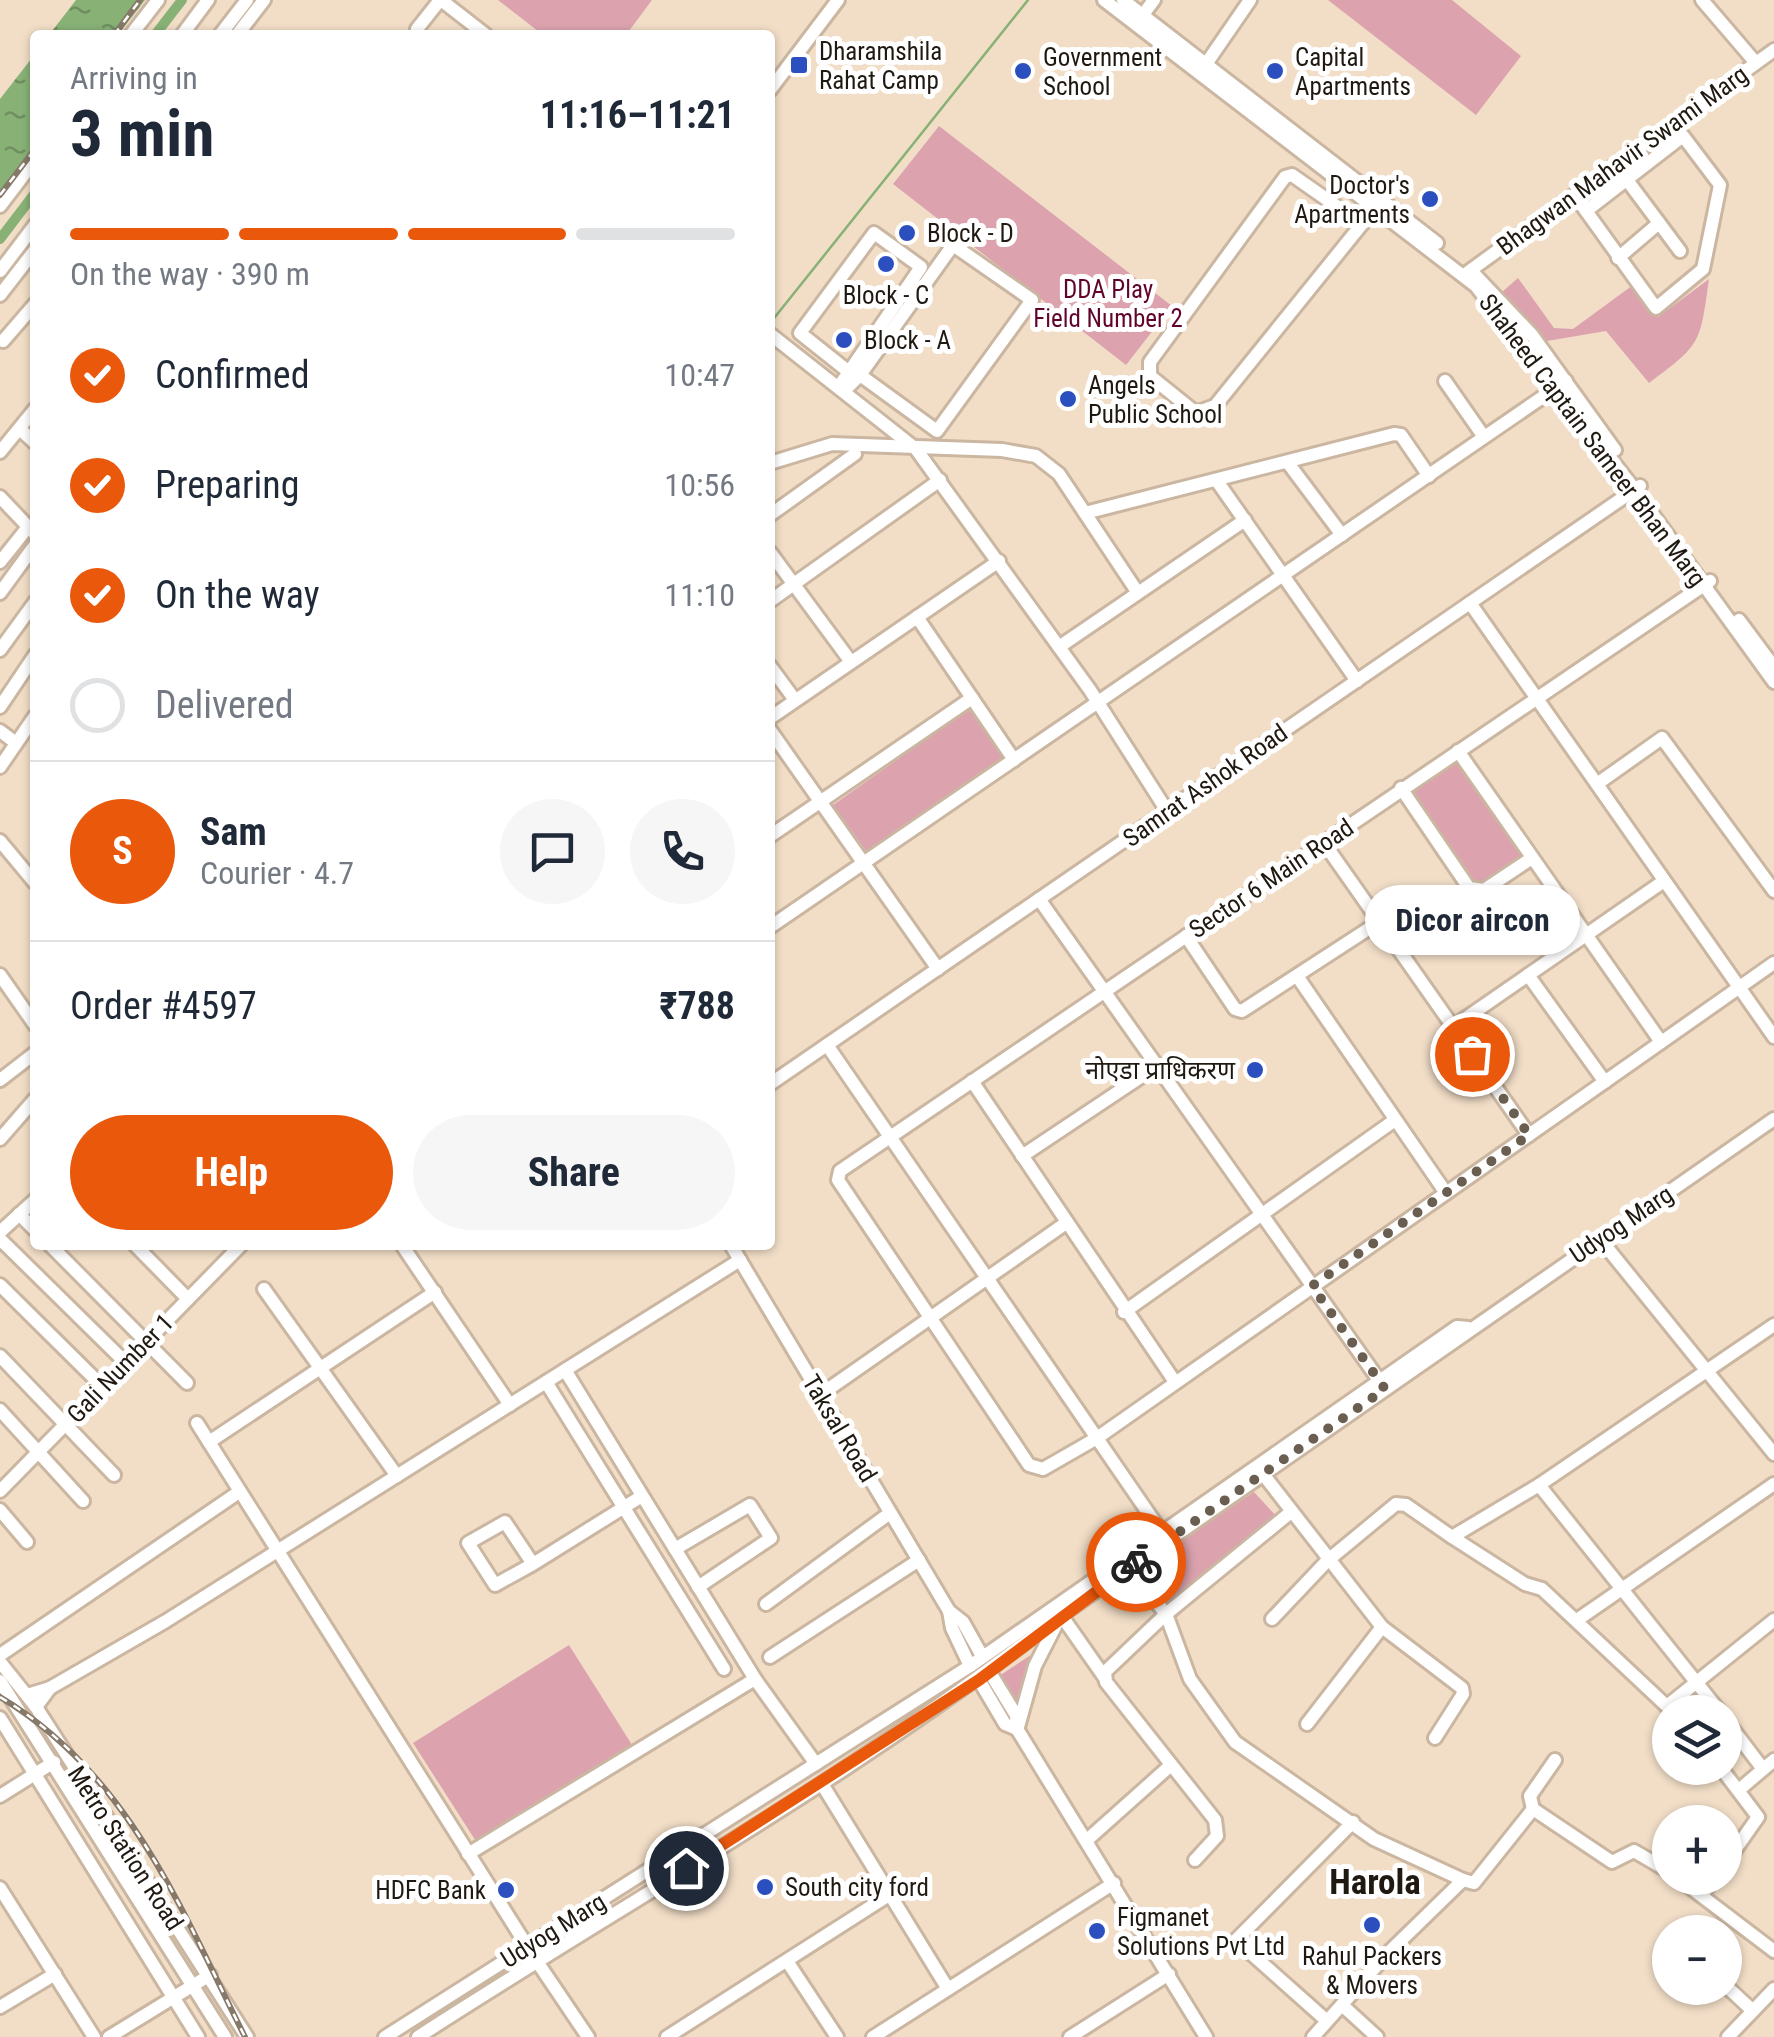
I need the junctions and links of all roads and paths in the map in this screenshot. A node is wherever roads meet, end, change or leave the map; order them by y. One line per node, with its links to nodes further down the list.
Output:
1 (158, 0): 14 (street)
2 (208, 0): 15 (street)
3 (248, 0): 16 (street)
4 (264, 0): 17 (street)
5 (441, 0): 13 (street); 18 (street)
6 (838, 0): 22 (street)
7 (1104, 0): 23 (street, Shaheed Captain Sameer Bhan Marg)
8 (1122, 0): 12 (street, Shaheed Captain Sameer Bhan Marg)
9 (1154, 0): 12 (street)
10 (1250, 0): 21 (street)
11 (1702, 0): 20 (street)
12 (1142, 16): 21 (street, Shaheed Captain Sameer Bhan Marg)
13 (417, 28)
14 (135, 30)
15 (186, 30)
16 (224, 30)
17 (241, 30)
18 (480, 30)
19 (1774, 50): 20 (street, Bhagwan Mahavir Swami Marg)
20 (1756, 63): 26 (street, Bhagwan Mahavir Swami Marg)
21 (1206, 64): 23 (street, Shaheed Captain Sameer Bhan Marg)
22 (775, 83)
23 (1266, 115): 27 (street, Shaheed Captain Sameer Bhan Marg)
24 (30, 167): 28 (street)
25 (1627, 180): 29 (street); 30 (street); 35 (street)
26 (1576, 197): 29 (street); 37 (street, Bhagwan Mahavir Swami Marg)
27 (1378, 203): 31 (street); 37 (street, Shaheed Captain Sameer Bhan Marg)
28 (0, 206)
29 (1586, 212): 35 (street)
30 (1659, 223): 33 (street); 35 (street)
31 (1362, 224): 31 (street)
32 (30, 232): 36 (street)
33 (1680, 251)
34 (30, 257): 38 (street)
35 (1618, 258)
36 (0, 271)
37 (1466, 273): 44 (street, Shaheed Captain Sameer Bhan Marg)
38 (0, 296)
39 (30, 310): 41 (street)
40 (775, 338): 45 (street)
41 (3, 341)
42 (855, 374): 42 (street); 42 (street); 45 (street)
43 (1445, 381): 48 (street)
44 (1562, 384): 48 (street); 58 (street, Shaheed Captain Sameer Bhan Marg)
45 (841, 389): 50 (street)
46 (30, 415): 47 (street)
47 (20, 428): 49 (street); 51 (street)
48 (1484, 437): 55 (street)
49 (30, 438)
50 (916, 449): 53 (street); 56 (street); 61 (street)
51 (0, 452)
52 (855, 454): 60 (street)
53 (775, 461)
54 (1288, 463): 55 (street); 57 (street); 65 (street)
55 (1428, 476): 65 (street)
56 (940, 480): 68 (street); 72 (street)
57 (1217, 480): 61 (street); 62 (street)
58 (1638, 488): 71 (street, Shaheed Captain Sameer Bhan Marg); 76 (street, Samrat Ashok Road)
59 (0, 496): 63 (street)
60 (775, 512)
61 (1085, 513): 74 (street)
62 (1244, 520): 70 (street); 74 (street)
63 (30, 529)
64 (30, 533): 69 (street)
65 (1342, 535): 70 (street)
66 (30, 552): 73 (street)
67 (775, 559): 72 (street)
68 (999, 561): 78 (street); 79 (street)
69 (0, 562)
70 (1284, 575): 85 (street); 90 (street)
71 (1707, 583): 83 (street, Shaheed Captain Sameer Bhan Marg); 86 (street, Shaheed Captain Sameer Bhan Marg); 88 (street, Sector 6 Main Road)
72 (793, 584): 75 (street); 82 (street)
73 (0, 593)
74 (1138, 593): 79 (street)
75 (775, 597)
76 (1470, 603): 85 (street, Samrat Ashok Road); 88 (street)
77 (30, 609): 80 (street)
78 (916, 617): 82 (street); 87 (street)
79 (1059, 648): 90 (street)
80 (0, 650)
81 (30, 662): 91 (street)
82 (851, 662): 89 (street)
83 (1774, 667)
84 (775, 673): 89 (street)
85 (1356, 681): 103 (street, Samrat Ashok Road)
86 (1774, 682)
87 (972, 698): 98 (street); 102 (street)
88 (1537, 698): 97 (street, Sector 6 Main Road); 100 (street)
89 (795, 700): 92 (street)
90 (1098, 702): 98 (street); 103 (street)
91 (0, 707)
92 (775, 714)
93 (30, 723): 96 (street)
94 (0, 730): 96 (street)
95 (775, 737): 102 (street)
96 (16, 743): 99 (street)
97 (1458, 751): 101 (street, Sector 6 Main Road); 107 (street)
98 (1014, 760): 108 (street)
99 (0, 767)
100 (1596, 784): 110 (street); 111 (street)
101 (1401, 788): 106 (street, Sector 6 Main Road); 107 (street)
102 (820, 802): 104 (street); 108 (street)
103 (1167, 811): 112 (street, Samrat Ashok Road)
104 (775, 833)
105 (0, 840): 109 (street)
106 (1324, 843): 113 (street); 115 (street, Sector 6 Main Road)
107 (1532, 858): 116 (street)
108 (864, 863): 114 (street); 118 (street)
109 (30, 876)
110 (1664, 880): 116 (street); 122 (street)
111 (1774, 891)
112 (1039, 899): 118 (street, Samrat Ashok Road); 123 (street)
113 (1379, 922): 121 (street); 125 (street)
114 (775, 924)
115 (1186, 936): 121 (street); 123 (street, Sector 6 Main Road)
116 (1585, 936): 119 (street); 127 (street)
117 (1774, 963): 122 (street)
118 (938, 969): 128 (street, Samrat Ashok Road)
119 (1528, 974): 125 (street); 134 (street)
120 (0, 975): 124 (street)
121 (1297, 976): 137 (street)
122 (1740, 988): 126 (street); 127 (street)
123 (1104, 992): 130 (street); 133 (street, Sector 6 Main Road)
124 (30, 1018)
125 (1453, 1027): 138 (street)
126 (1774, 1037)
127 (1662, 1042): 134 (street)
128 (827, 1045): 132 (street, Samrat Ashok Road); 139 (street)
129 (30, 1057): 131 (street)
130 (1157, 1066): 141 (street); 145 (street)
131 (0, 1080)
132 (775, 1081)
133 (972, 1081): 139 (street, Sector 6 Main Road); 141 (street)
134 (1605, 1082): 138 (street)
135 (30, 1106): 140 (street)
136 (1774, 1118): 149 (street, Udyog Marg)
137 (1395, 1120): 142 (street); 145 (street)
138 (1529, 1135): 142 (street)
139 (890, 1137): 156 (street); 163 (street, Sector 6 Main Road)
140 (0, 1139)
141 (1022, 1156): 146 (street)
142 (1446, 1193): 158 (street)
143 (30, 1204): 144 (street)
144 (19, 1214): 147 (street); 148 (street)
145 (1262, 1214): 158 (street); 162 (street)
146 (1066, 1223): 156 (street); 162 (street)
147 (30, 1225)
148 (0, 1236): 167 (street)
149 (1600, 1238): 170 (street); 174 (street, Udyog Marg)
150 (55, 1250): 165 (street)
151 (140, 1250): 161 (street)
152 (232, 1250): 161 (street, Gali Number 1)
153 (406, 1250): 160 (street)
154 (734, 1250): 155 (street, Taksal Road)
155 (740, 1260): 169 (street); 176 (street, Taksal Road)
156 (987, 1278): 163 (street); 181 (street)
157 (0, 1285): 175 (street)
158 (1312, 1286): 172 (street); 174 (street)
159 (264, 1289): 168 (street)
160 (436, 1292): 168 (street); 177 (street)
161 (188, 1298): 165 (street, Gali Number 1)
162 (1124, 1312): 172 (street)
163 (931, 1317): 176 (street); 181 (street)
164 (1774, 1326): 170 (street)
165 (147, 1341): 167 (street, Gali Number 1); 173 (street)
166 (0, 1356): 180 (street)
167 (126, 1362): 175 (street, Gali Number 1)
168 (320, 1368): 182 (street); 187 (street)
169 (565, 1370): 171 (street); 192 (street)
170 (1706, 1372): 184 (street); 189 (street)
171 (546, 1382): 177 (street); 194 (street)
172 (1175, 1382): 181 (street)
173 (186, 1384)
174 (1381, 1384): 185 (street, Udyog Marg); 198 (street, Udyog Marg)
175 (102, 1386): 180 (street, Gali Number 1)
176 (820, 1395): 197 (street, Taksal Road)
177 (510, 1405): 187 (street)
178 (0, 1410): 183 (street)
179 (197, 1423): 182 (street)
180 (66, 1424): 183 (street, Gali Number 1); 186 (street)
181 (1096, 1438): 198 (street)
182 (209, 1442): 191 (street)
183 (38, 1452): 190 (street, Gali Number 1); 193 (street)
184 (1774, 1454)
185 (1263, 1474): 196 (street); 206 (street, Udyog Marg)
186 (114, 1475)
187 (397, 1476): 202 (street)
188 (1774, 1484): 208 (street)
189 (1539, 1485): 199 (street); 208 (street)
190 (0, 1491)
191 (240, 1492): 202 (street); 218 (street)
192 (642, 1496): 194 (street); 201 (street)
193 (84, 1501)
194 (624, 1506): 205 (street); 223 (street)
195 (0, 1510): 200 (street)
196 (1291, 1512): 204 (street); 212 (street)
197 (890, 1513): 203 (street, Taksal Road); 209 (street)
198 (1160, 1530): 219 (street, Udyog Marg)
199 (1452, 1537): 204 (street); 214 (street)
200 (27, 1542)
201 (675, 1549): 207 (street); 207 (street)
202 (277, 1551): 230 (street); 255 (street)
203 (919, 1560): 210 (street, Taksal Road); 220 (street)
204 (1327, 1561): 213 (street); 216 (street)
205 (533, 1564): 205 (street)
206 (1128, 1567): 211 (street, Udyog Marg); 212 (street)
207 (698, 1587): 226 (street)
208 (1622, 1590): 214 (street); 228 (street)
209 (766, 1604)
210 (949, 1611): 217 (street, Taksal Road); 219 (street, Taksal Road)
211 (1061, 1614): 224 (street, Udyog Marg); 225 (street); 238 (street)
212 (1166, 1614): 225 (street); 252 (street)
213 (1272, 1619)
214 (1577, 1620): 232 (street)
215 (1774, 1620): 228 (street)
216 (1382, 1627): 237 (street); 240 (street)
217 (952, 1628): 222 (street, Taksal Road); 229 (street)
218 (0, 1655)
219 (982, 1656): 222 (street, Udyog Marg)
220 (770, 1658)
221 (0, 1662): 231 (street, Metro Station Road)
222 (970, 1666): 229 (street, Udyog Marg)
223 (724, 1669)
224 (984, 1675): 238 (street); 247 (street, Udyog Marg)
225 (1105, 1678): 244 (street)
226 (754, 1679): 243 (street); 255 (street)
227 (0, 1681): 242 (street, Metro Station Road)
228 (1698, 1682): 233 (street); 234 (street)
229 (944, 1683): 243 (street, Udyog Marg)
230 (50, 1688): 231 (street); 235 (street)
231 (27, 1694): 235 (street, Metro Station Road)
232 (1655, 1695)
233 (1685, 1695)
234 (1708, 1695)
235 (36, 1707): 269 (street, Metro Station Road)
236 (0, 1718): 246 (street)
237 (1307, 1724)
238 (1017, 1729): 253 (street)
239 (1742, 1737): 245 (street)
240 (1435, 1738)
241 (1554, 1760): 251 (street)
242 (54, 1762): 246 (street); 270 (street, Metro Station Road)
243 (816, 1764): 263 (street, Udyog Marg)
244 (1172, 1764): 253 (street); 256 (street)
245 (1768, 1765): 249 (street)
246 (35, 1774): 250 (street); 273 (street)
247 (822, 1784): 261 (street); 265 (street, Udyog Marg)
248 (1736, 1785): 249 (street)
249 (1740, 1789): 254 (street)
250 (0, 1796)
251 (1532, 1809): 257 (street); 258 (street)
252 (1353, 1822): 258 (street); 278 (street)
253 (1087, 1840): 259 (street)
254 (1742, 1841)
255 (468, 1854): 263 (street)
256 (1195, 1860)
257 (1652, 1862)
258 (1463, 1880): 275 (street)
259 (1114, 1883): 268 (street); 271 (street)
260 (2, 1894): 267 (street)
261 (888, 1895): 266 (street); 271 (street)
262 (1705, 1895): 264 (street)
263 (527, 1946): 284 (street, Udyog Marg)
264 (1774, 1952)
265 (536, 1960): 285 (street, Udyog Marg); 286 (street)
266 (787, 1960): 287 (street); 288 (street)
267 (55, 1974): 276 (street); 279 (street)
268 (1168, 1974): 290 (street); 291 (street)
269 (210, 1975): 270 (street); 283 (street, Metro Station Road)
270 (191, 1987): 273 (street); 282 (street, Metro Station Road)
271 (948, 1989): 289 (street)
272 (1774, 1989): 277 (street)
273 (173, 1997): 280 (street); 281 (street)
274 (1742, 2001): 277 (street)
275 (1342, 2006): 278 (street); 293 (street)
276 (0, 2007)
277 (1753, 2011): 294 (street)
278 (1327, 2021): 292 (street)
279 (94, 2037)
280 (110, 2037)
281 (198, 2037)
282 (224, 2037)
283 (247, 2037)
284 (385, 2037)
285 (418, 2037)
286 (588, 2037)
287 (666, 2037)
288 (837, 2037)
289 (873, 2037)
290 (1070, 2037)
291 (1206, 2037)
292 (1313, 2037)
293 (1377, 2037)
294 (1728, 2037)

